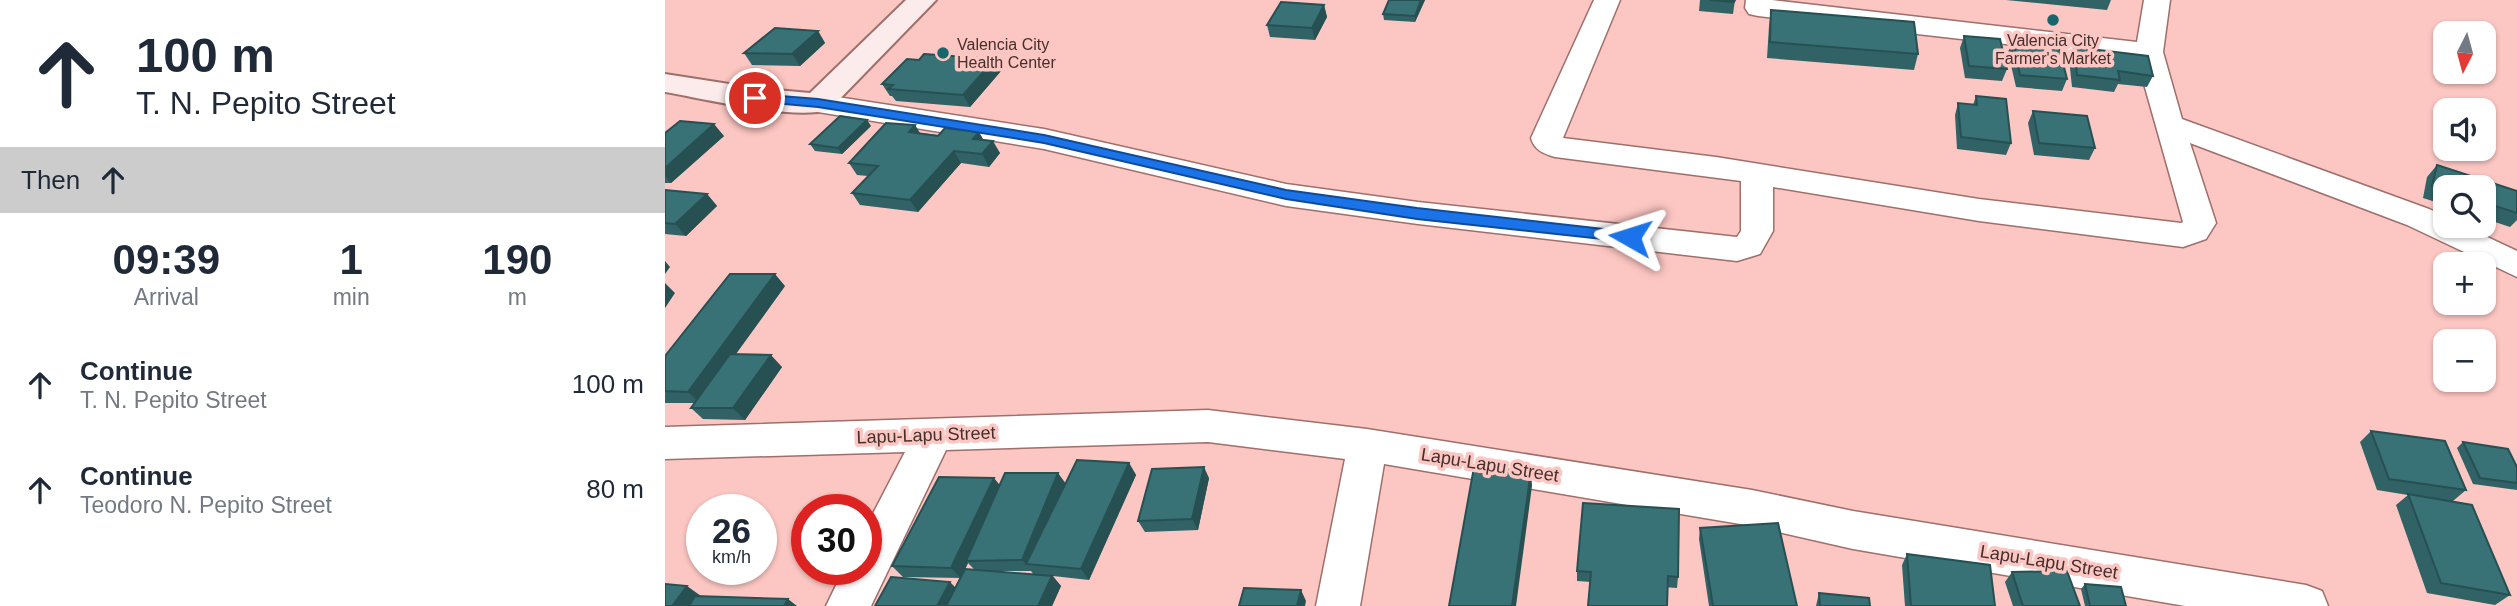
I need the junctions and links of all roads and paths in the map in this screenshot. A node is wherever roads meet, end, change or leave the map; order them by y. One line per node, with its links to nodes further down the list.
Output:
1 (922, 0): 7 (street)
2 (1607, 0): 9 (street)
3 (1759, 0): 5 (street)
4 (2157, 0): 5 (street)
5 (2149, 52): 8 (street)
6 (665, 83): 7 (street)
7 (818, 103): 9 (street)
8 (2169, 125): 9 (street); 10 (street)
9 (1757, 174)
10 (2517, 265)
11 (934, 435): 12 (street, Lapu-Lapu Street); 13 (street, Lapu-Lapu Street); 14 (street)
12 (665, 443)
13 (1367, 444): 15 (street); 16 (street, Lapu-Lapu Street)
14 (848, 606)
15 (1338, 606)
16 (2307, 606)

